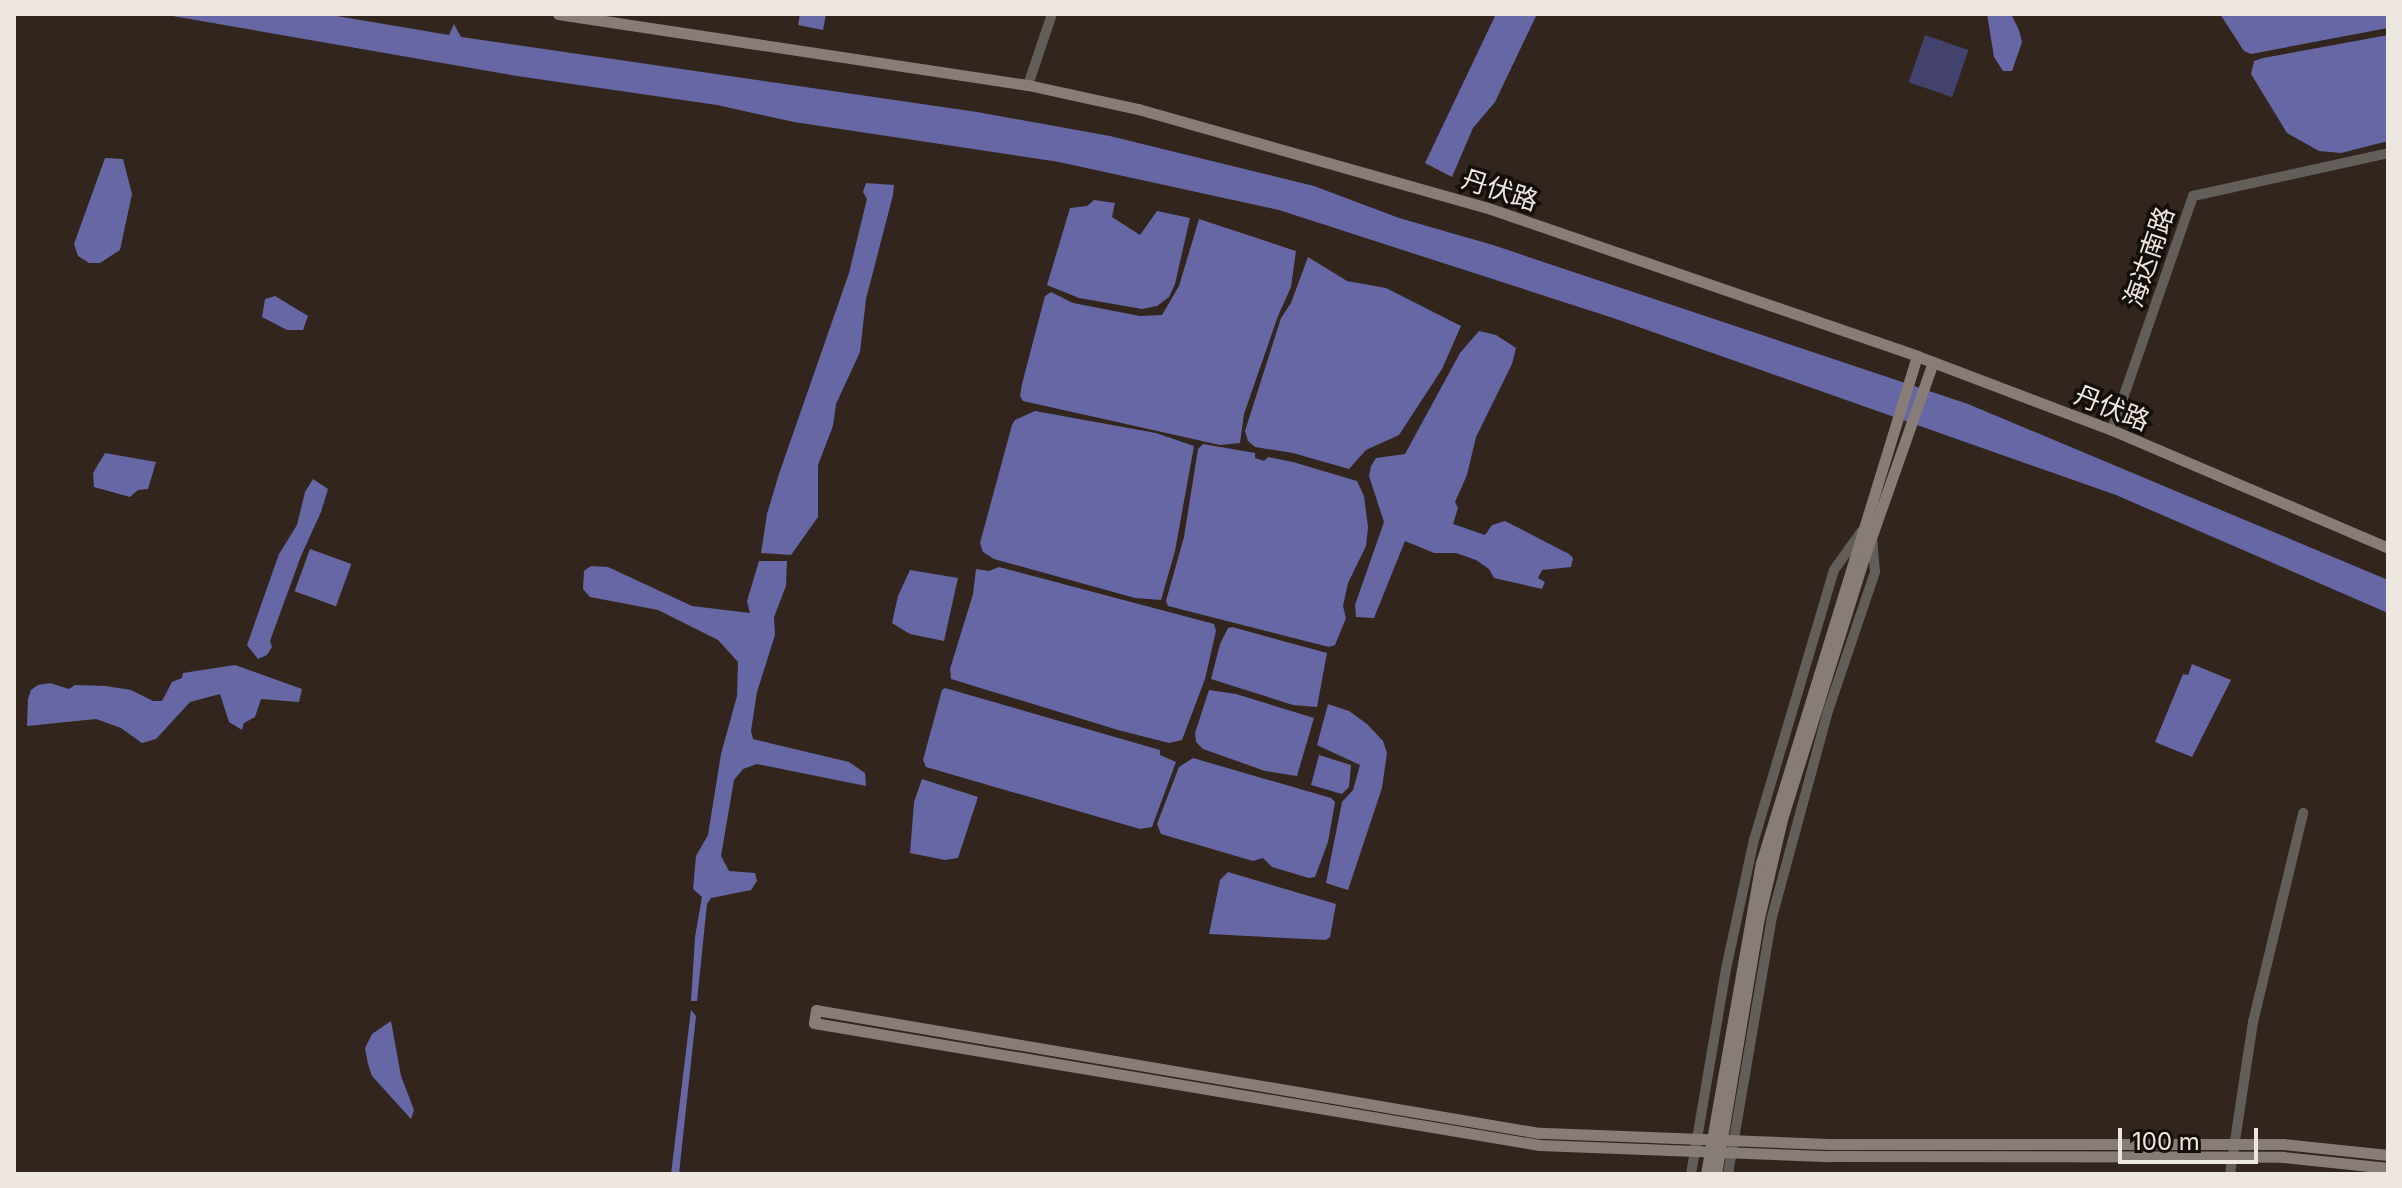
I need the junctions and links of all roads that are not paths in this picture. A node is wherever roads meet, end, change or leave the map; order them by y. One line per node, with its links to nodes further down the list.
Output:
1 (558, 14): 3 (main road, 丹伏路)
2 (1052, 14): 3 (street)
3 (1028, 85): 5 (main road, 丹伏路)
4 (2388, 153): 7 (street, 海达南路)
5 (1917, 356): 6 (main road, 丹伏路); 8 (main road)
6 (1933, 362): 7 (main road, 丹伏路); 8 (main road)
7 (2112, 430): 9 (main road, 丹伏路)
8 (1866, 534): 11 (street); 12 (main road)
9 (2388, 548)
10 (2303, 813): 13 (street)
11 (1696, 1145): 11 (main road); 12 (main road); 16 (street)
12 (1722, 1146): 13 (main road); 17 (main road); 18 (main road); 19 (street)
13 (2233, 1150): 14 (main road); 15 (main road); 20 (street)
14 (2388, 1155)
15 (2388, 1168)
16 (1691, 1174)
17 (1706, 1174)
18 (1716, 1174)
19 (1728, 1174)
20 (2230, 1174)

